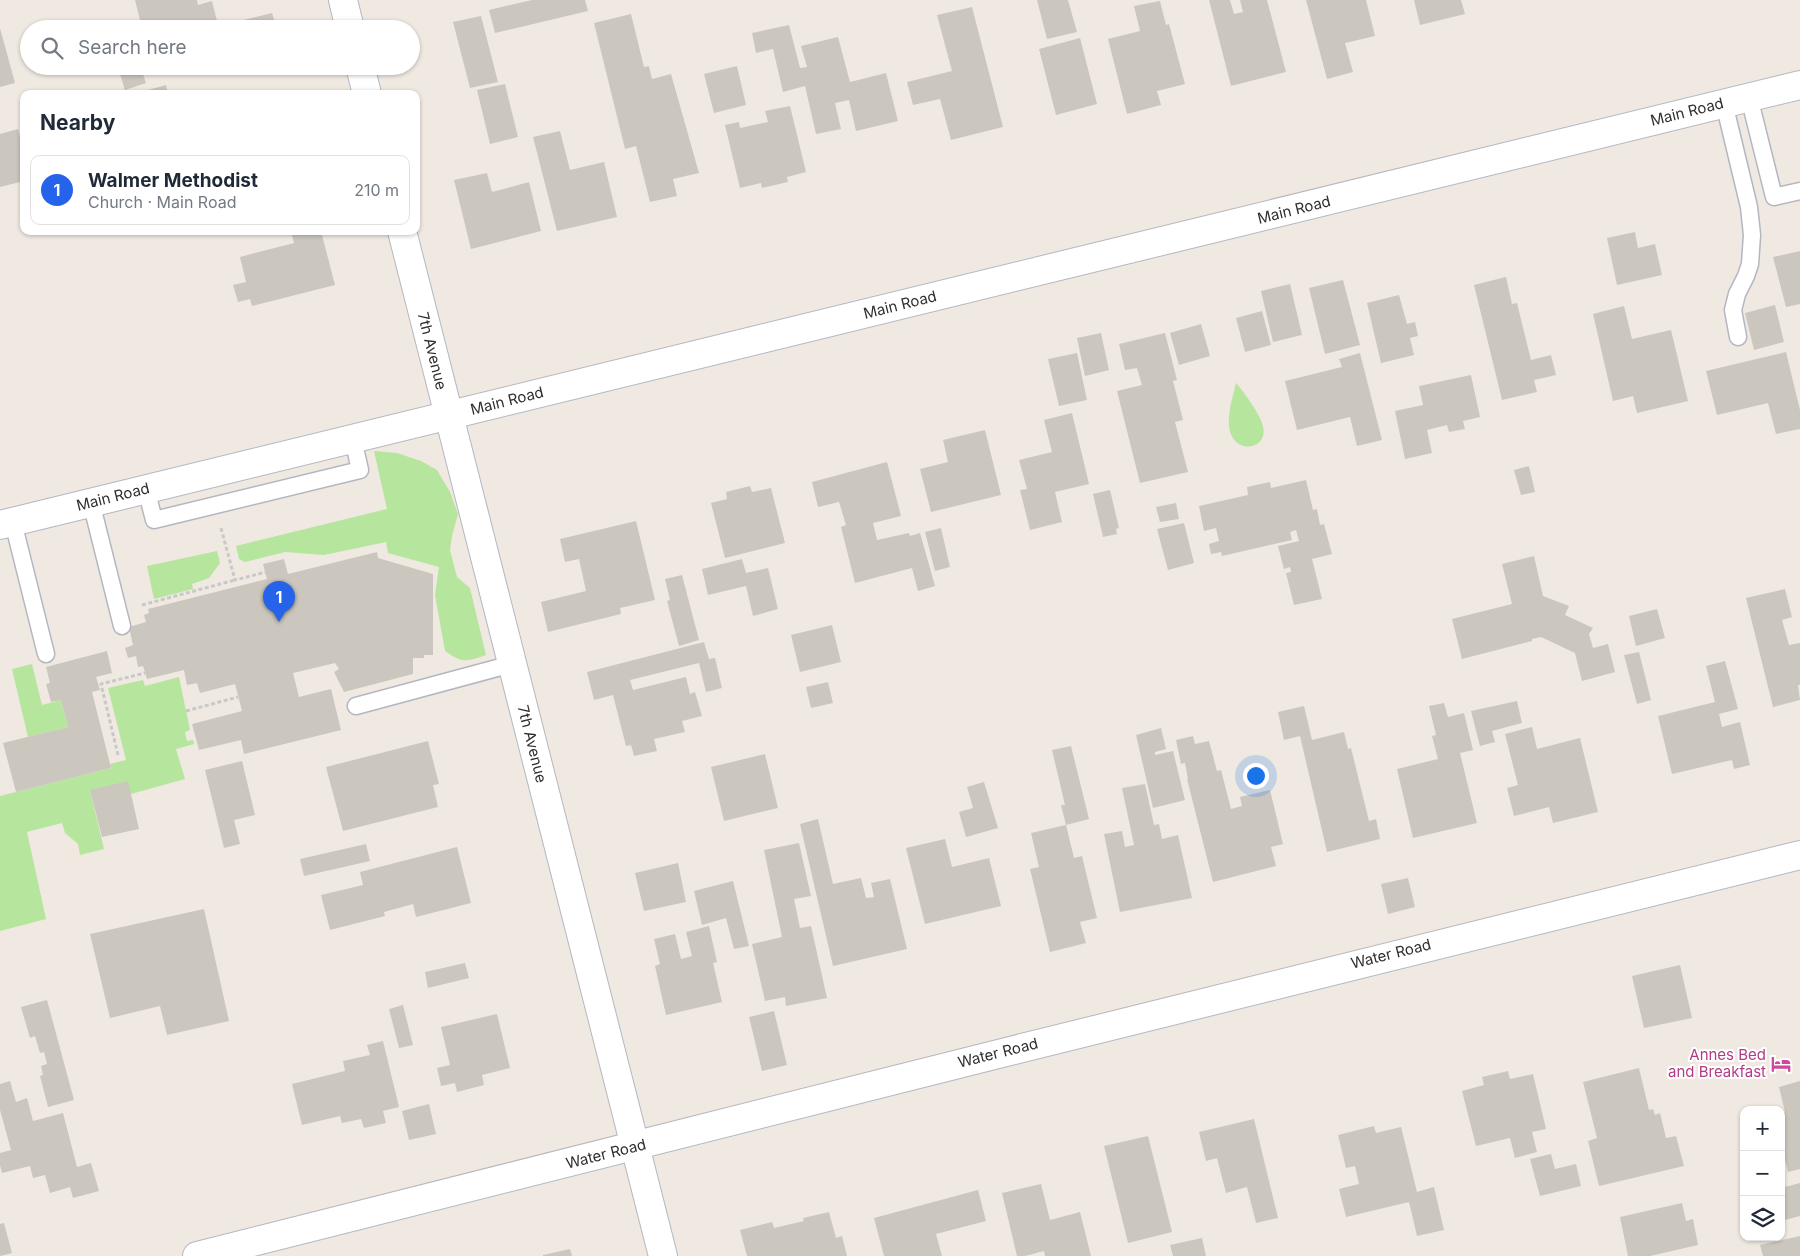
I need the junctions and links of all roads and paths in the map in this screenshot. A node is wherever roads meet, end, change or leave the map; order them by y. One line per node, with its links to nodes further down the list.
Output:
1 (343, 0): 2 (street)
2 (348, 20)
3 (362, 75): 5 (street)
4 (1800, 85): 6 (street, Main Road)
5 (366, 90)
6 (1736, 100): 7 (lane); 9 (lane); 10 (street, Main Road)
7 (1800, 191)
8 (403, 235): 10 (street, 7th Avenue)
9 (1738, 337)
10 (449, 416): 11 (street, Main Road); 20 (street, 7th Avenue)
11 (353, 439): 12 (street, Main Road); 14 (lane)
12 (146, 489): 13 (street, Main Road); 14 (lane)
13 (91, 502): 15 (street, Main Road); 18 (lane)
14 (215, 505): 17 (path)
15 (7, 523): 19 (lane)
16 (266, 572): 17 (path)
17 (236, 580): 18 (path)
18 (120, 619)
19 (46, 654)
20 (512, 664): 23 (lane); 27 (street, 7th Avenue)
21 (145, 673): 25 (path)
22 (238, 697): 24 (path)
23 (356, 706)
24 (186, 711)
25 (118, 755)
26 (1800, 855): 27 (street, Water Road)
27 (635, 1147): 28 (street, Water Road); 29 (street, 7th Avenue)
28 (197, 1256)
29 (663, 1256)

